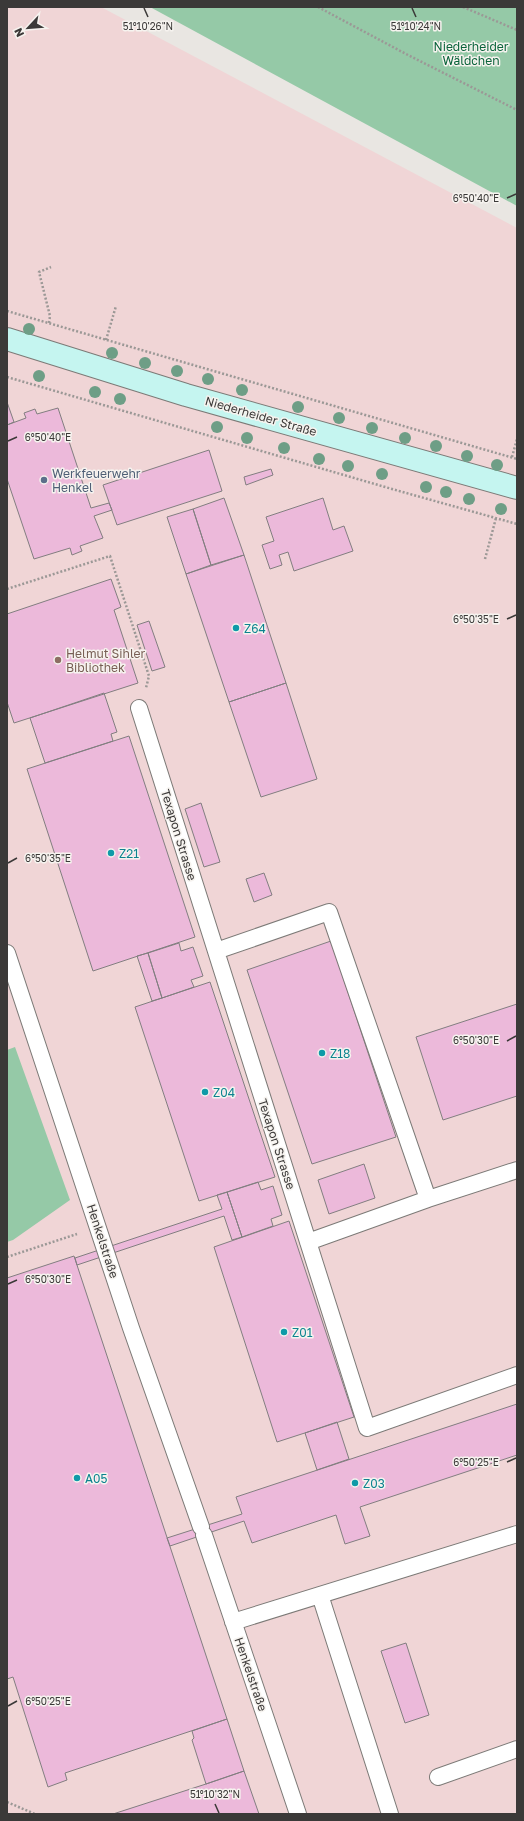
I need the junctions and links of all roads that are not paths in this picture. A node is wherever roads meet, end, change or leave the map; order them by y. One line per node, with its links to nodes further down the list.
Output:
1 (7, 340): 2 (street, Niederheider Straße)
2 (517, 488)
3 (139, 708): 4 (lane, Texapon Strasse)
4 (216, 952): 7 (lane); 8 (lane, Texapon Strasse)
5 (7, 956): 12 (lane, Henkelstraße)
6 (517, 1170): 7 (lane)
7 (428, 1199): 8 (lane)
8 (308, 1242): 9 (lane, Texapon Strasse)
9 (517, 1375)
10 (517, 1534): 11 (lane)
11 (320, 1595): 12 (lane); 16 (lane)
12 (233, 1622): 15 (lane, Henkelstraße)
13 (517, 1750): 14 (lane)
14 (438, 1777)
15 (298, 1814)
16 (390, 1814)

